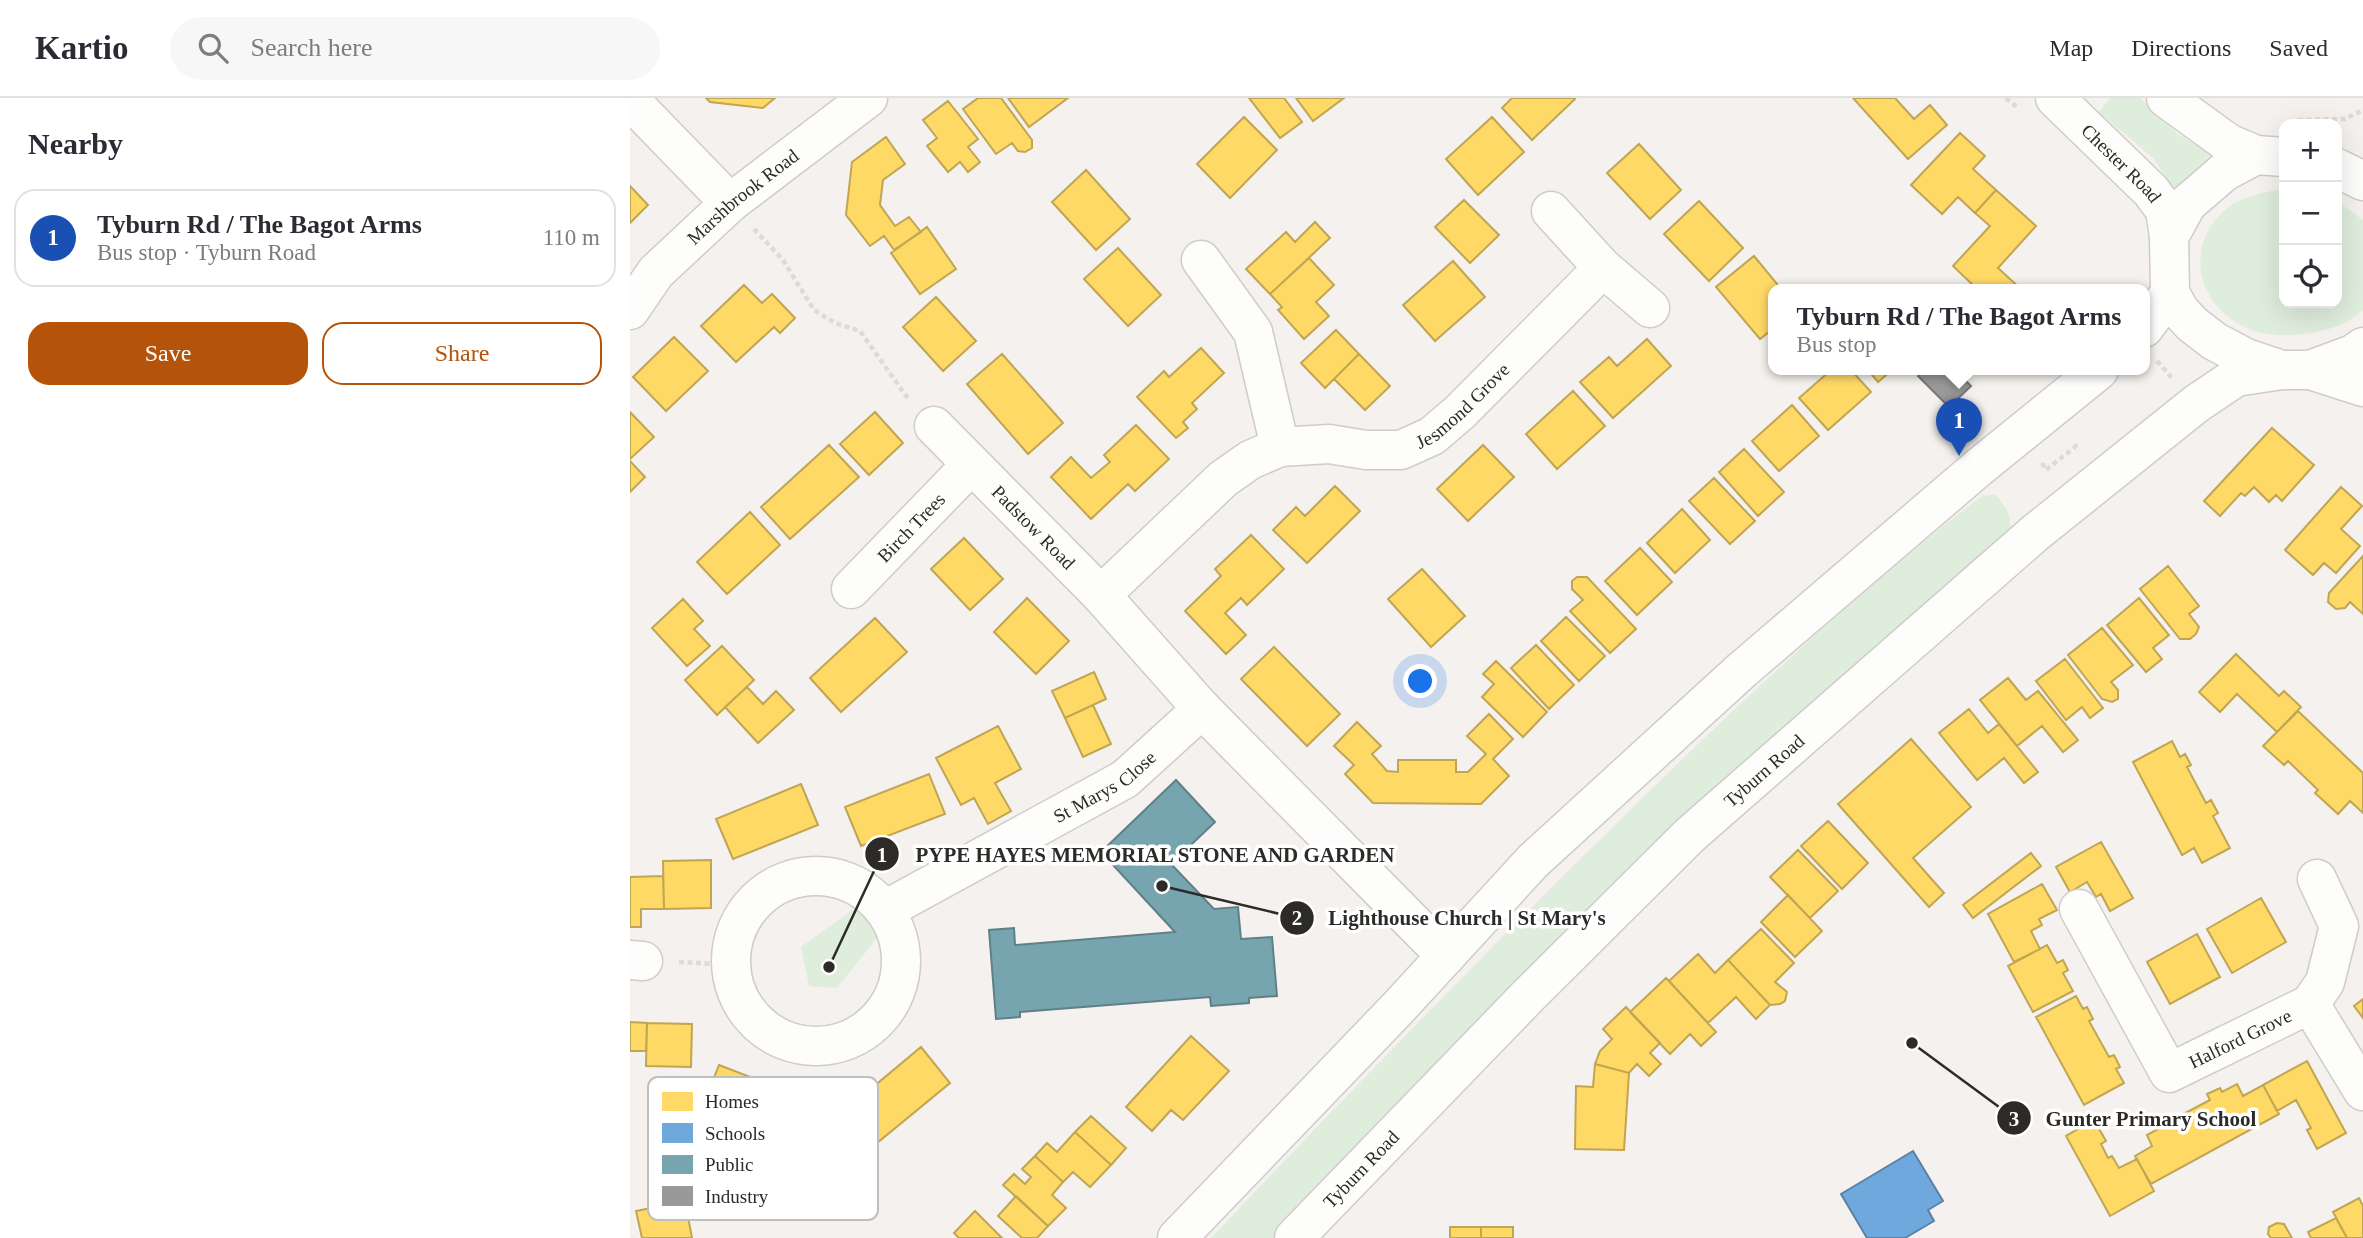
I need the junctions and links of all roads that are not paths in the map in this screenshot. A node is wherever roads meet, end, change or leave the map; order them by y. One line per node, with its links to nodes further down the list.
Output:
1 (869, 98): 10 (main road, Marshbrook Road)
2 (2056, 98): 12 (main road, Chester Road)
3 (2166, 98): 5 (main road)
4 (630, 100): 10 (main road)
5 (2276, 144): 12 (main road)
6 (2363, 156): 7 (main road)
7 (2342, 160)
8 (2342, 170): 9 (main road)
9 (2363, 181)
10 (730, 203): 17 (main road, Marshbrook Road)
11 (1551, 211): 14 (main road)
12 (2169, 237): 15 (main road, Chester Road)
13 (1201, 260): 24 (main road)
14 (1603, 268): 16 (main road); 24 (main road, Jesmond Grove)
15 (2170, 293): 18 (main road); 20 (main road)
16 (1650, 308)
17 (630, 310)
18 (2150, 320)
19 (2363, 347): 20 (main road)
20 (2296, 370): 22 (main road); 36 (main road, Tyburn Road)
21 (2093, 375): 32 (main road)
22 (2363, 387)
23 (934, 426): 25 (main road, Padstow Road)
24 (1280, 447): 27 (main road, Jesmond Grove)
25 (971, 465): 26 (main road, Birch Trees); 27 (main road, Padstow Road)
26 (851, 589)
27 (1101, 595): 28 (main road, Padstow Road)
28 (1202, 709): 31 (main road, St Marys Close); 32 (main road, Padstow Road)
29 (2317, 879): 33 (main road, Halford Grove)
30 (2079, 909): 33 (main road, Halford Grove)
31 (885, 910): 31 (main road)
32 (1446, 956): 35 (main road)
33 (2310, 1004): 34 (main road, Halford Grove)
34 (2363, 1091)
35 (1177, 1238)
36 (1294, 1238)

